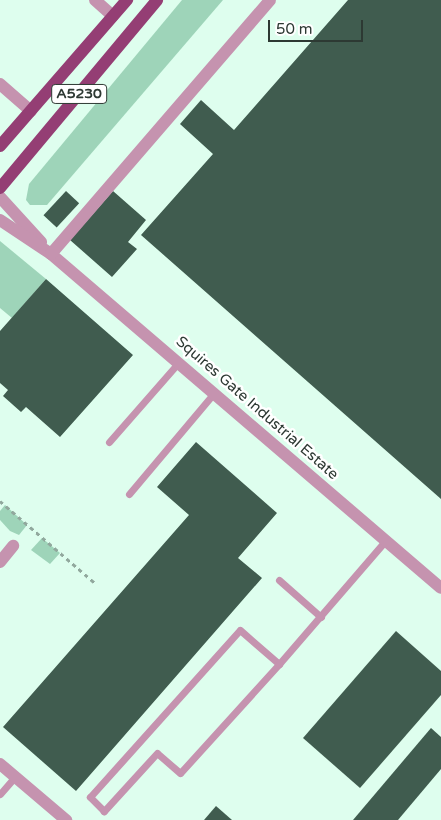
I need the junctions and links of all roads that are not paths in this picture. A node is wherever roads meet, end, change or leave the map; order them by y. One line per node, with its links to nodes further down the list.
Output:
1 (96, 0): 5 (street)
2 (127, 0): 5 (main road, A5230)
3 (157, 0): 9 (main road, A5230)
4 (270, 0): 12 (street)
5 (113, 16): 7 (main road, A5230)
6 (0, 84): 7 (street)
7 (31, 111): 8 (main road, A5230)
8 (0, 146)
9 (0, 188)
10 (0, 197): 12 (street)
11 (0, 220): 12 (street, Squires Gate Industrial Estate)
12 (51, 254): 13 (street, Squires Gate Industrial Estate)
13 (179, 362): 14 (street, Squires Gate Industrial Estate); 15 (lane)
14 (215, 392): 16 (lane); 17 (street, Squires Gate Industrial Estate)
15 (109, 442)
16 (129, 494)
17 (385, 541): 21 (street, Squires Gate Industrial Estate); 22 (lane)
18 (13, 546): 19 (street)
19 (0, 562)
20 (279, 580): 22 (lane)
21 (441, 588)
22 (320, 617): 23 (lane)
23 (278, 664): 23 (lane)
24 (0, 764): 25 (street)
25 (15, 777): 26 (lane); 27 (street)
26 (0, 794)
27 (66, 820)

